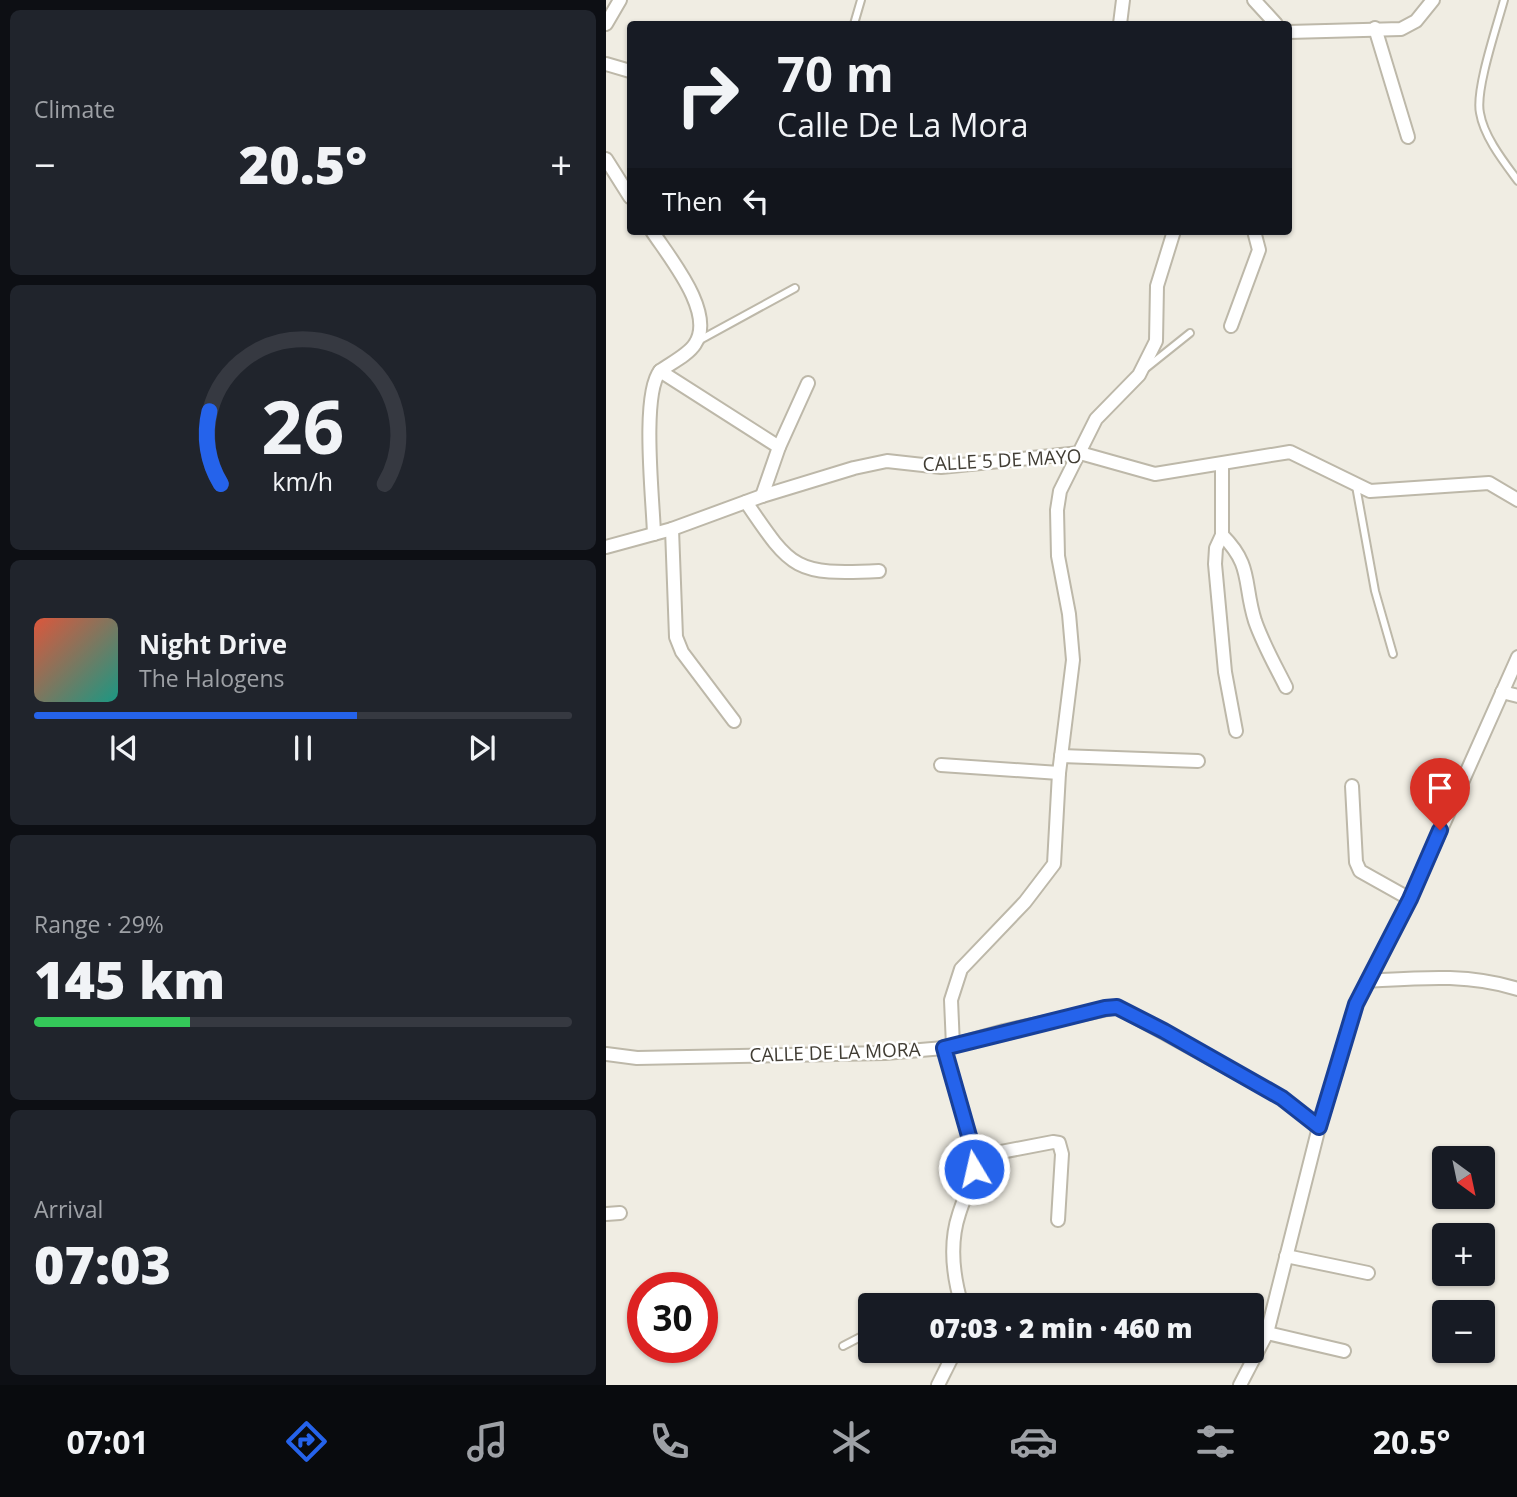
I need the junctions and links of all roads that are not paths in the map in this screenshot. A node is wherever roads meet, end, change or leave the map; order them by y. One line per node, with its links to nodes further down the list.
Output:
1 (620, 0): 10 (street)
2 (861, 0): 7 (lane)
3 (1123, 0): 8 (street)
4 (1254, 0): 9 (street)
5 (1433, 0): 11 (street)
6 (1504, 0): 17 (lane)
7 (855, 21)
8 (1120, 21)
9 (1273, 21)
10 (606, 24)
11 (1375, 28): 12 (street); 15 (street)
12 (1292, 32)
13 (606, 64): 14 (street)
14 (627, 70)
15 (1408, 137)
16 (606, 159): 18 (street)
17 (1518, 181)
18 (627, 192)
19 (655, 235): 25 (street)
20 (1173, 235): 27 (street)
21 (1255, 235): 23 (street)
22 (795, 288): 25 (lane)
23 (1231, 326)
24 (1190, 333): 27 (lane)
25 (697, 342): 26 (street)
26 (660, 371): 29 (street); 37 (street)
27 (1139, 375): 30 (street)
28 (808, 383): 29 (street)
29 (779, 446): 33 (street)
30 (1080, 453): 31 (street, CALLE 5 DE MAYO); 33 (street, CALLE 5 DE MAYO); 48 (street)
31 (1222, 465): 32 (street, CALLE 5 DE MAYO); 38 (street)
32 (1356, 486): 34 (street, CALLE 5 DE MAYO); 41 (lane)
33 (762, 496): 35 (street, CALLE 5 DE MAYO)
34 (1518, 500)
35 (746, 502): 36 (street, CALLE 5 DE MAYO); 40 (street)
36 (672, 529): 37 (street, CALLE 5 DE MAYO); 46 (street)
37 (654, 534): 39 (street, CALLE 5 DE MAYO)
38 (1223, 535): 43 (street); 47 (street)
39 (606, 547)
40 (879, 571)
41 (1393, 654)
42 (1518, 657): 44 (street)
43 (1286, 687)
44 (1502, 692): 45 (street); 53 (street)
45 (1518, 696)
46 (734, 721)
47 (1236, 731)
48 (1062, 756): 49 (street); 51 (street)
49 (1198, 761)
50 (941, 765): 51 (street)
51 (1059, 773): 56 (street)
52 (1352, 786): 53 (street)
53 (1410, 899): 54 (street)
54 (1367, 981): 55 (street); 58 (street)
55 (1518, 989)
56 (948, 1047): 57 (street, CALLE DE LA MORA); 58 (street, CALLE DE LA MORA); 59 (street)
57 (606, 1054)
58 (1319, 1127): 63 (street)
59 (975, 1157): 62 (street); 65 (street)
60 (620, 1213): 61 (street)
61 (606, 1214)
62 (1058, 1220)
63 (1286, 1256): 64 (street); 66 (street)
64 (1368, 1273)
65 (960, 1293)
66 (1267, 1333): 69 (street); 72 (street)
67 (858, 1338): 68 (lane)
68 (843, 1346)
69 (1344, 1351)
70 (949, 1363): 71 (street)
71 (938, 1385)
72 (1240, 1385)

